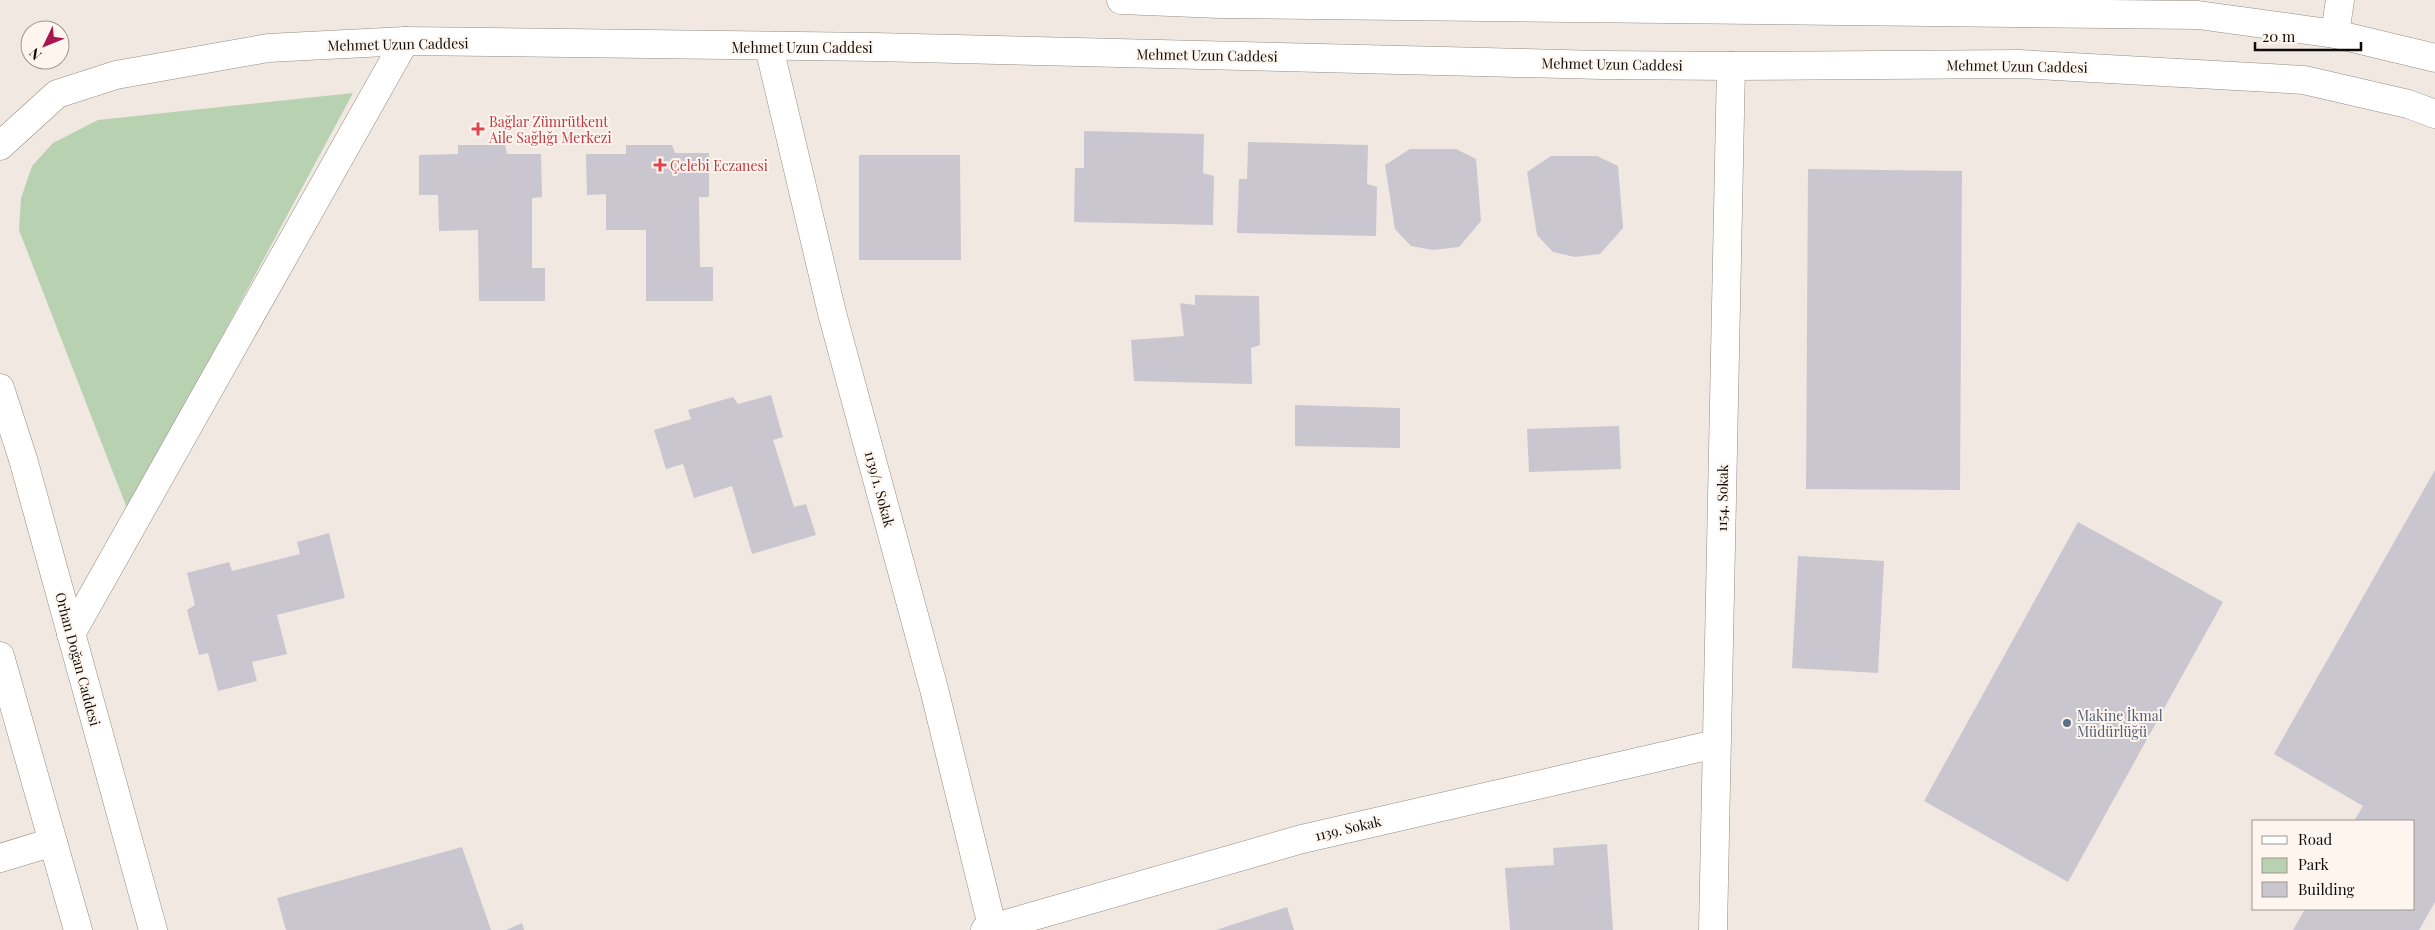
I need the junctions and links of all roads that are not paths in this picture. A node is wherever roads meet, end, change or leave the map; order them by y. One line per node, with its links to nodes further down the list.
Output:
1 (1122, 0): 3 (main road)
2 (2340, 0): 4 (main road)
3 (1705, 4): 4 (main road)
4 (2335, 34): 7 (main road)
5 (405, 41): 6 (main road, Mehmet Uzun Caddesi); 10 (main road, Mehmet Uzun Caddesi); 12 (main road)
6 (770, 47): 8 (main road, Mehmet Uzun Caddesi); 17 (main road, 1139/1. Sokak)
7 (2435, 58)
8 (1731, 66): 9 (main road, Mehmet Uzun Caddesi); 14 (main road, 1154. Sokak)
9 (2435, 114)
10 (0, 146)
11 (0, 388): 12 (main road, Orhan Doğan Caddesi)
12 (71, 634): 19 (main road, Orhan Doğan Caddesi)
13 (0, 656): 15 (main road)
14 (1716, 744): 17 (main road, 1139. Sokak); 20 (main road, 1154. Sokak)
15 (54, 842): 16 (main road); 18 (main road)
16 (0, 858)
17 (990, 929)
18 (78, 930)
19 (153, 930)
20 (1713, 930)

